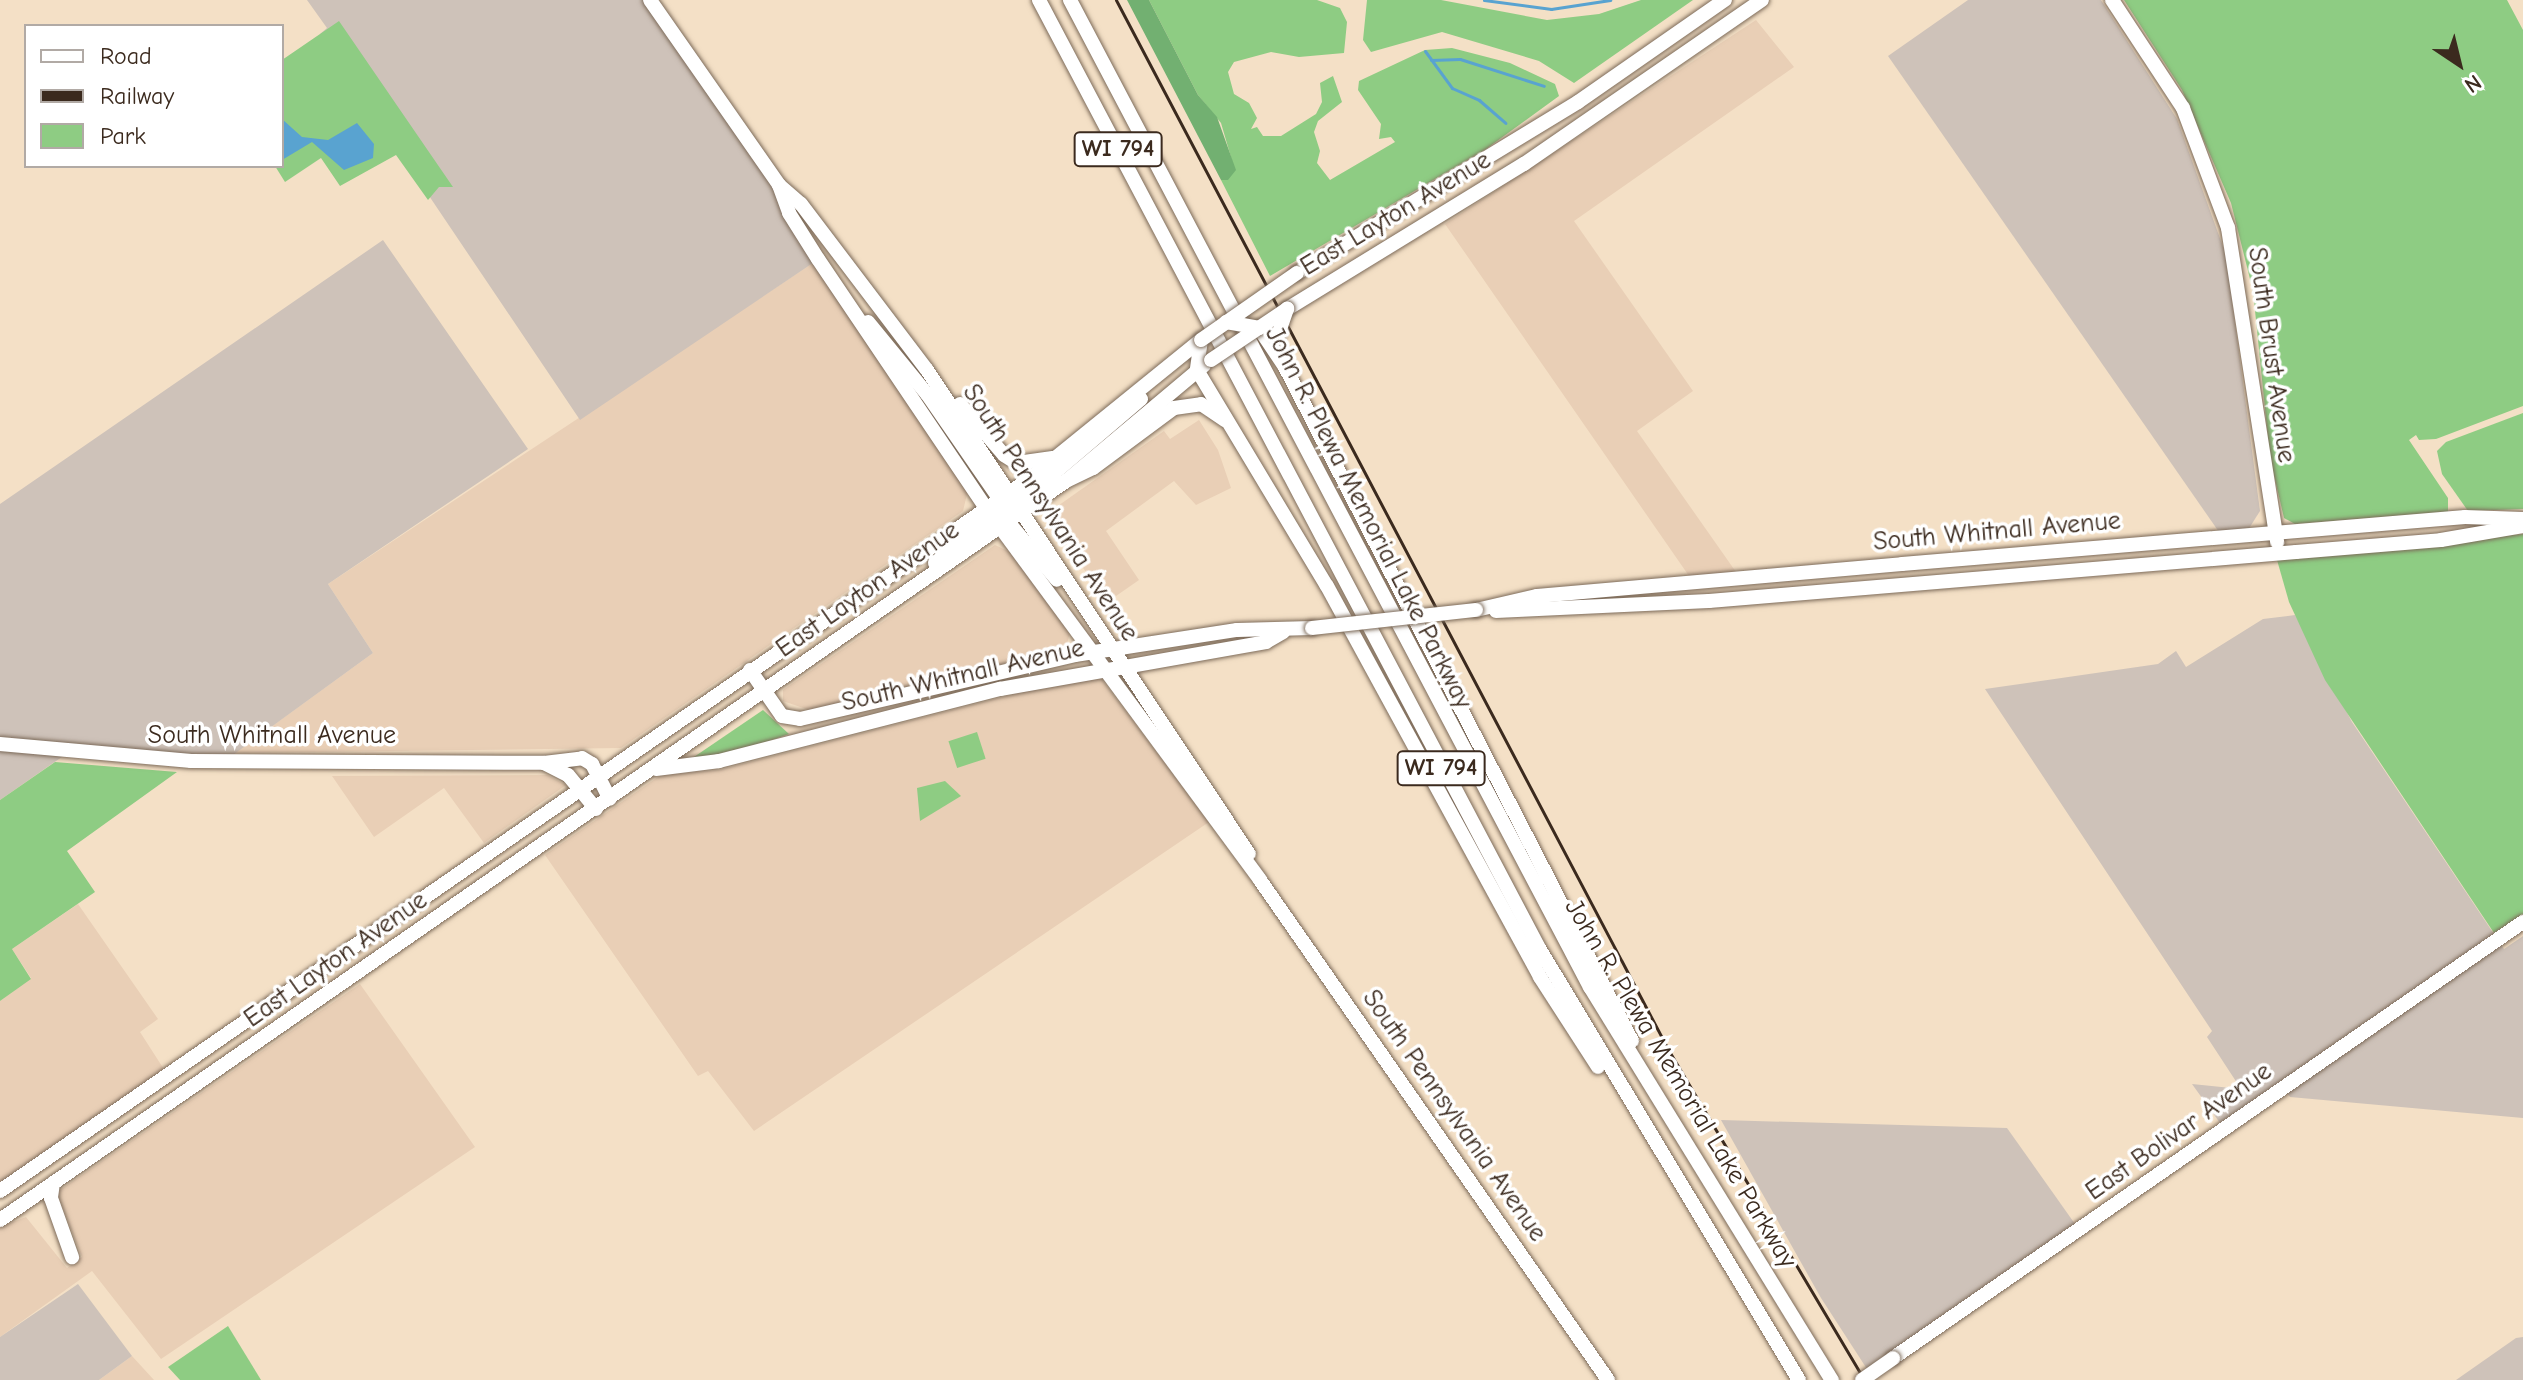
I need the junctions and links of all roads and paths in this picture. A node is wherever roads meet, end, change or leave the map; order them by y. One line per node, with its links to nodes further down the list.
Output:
1 (650, 0): 7 (main road, South Pennsylvania Avenue)
2 (1039, 0): 44 (main road, John R. Plewa Memorial Lake Parkway / WI 794)
3 (1070, 0): 42 (main road, John R. Plewa Memorial Lake Parkway / WI 794)
4 (1725, 0): 8 (main road, East Layton Avenue, bridge)
5 (1762, 0): 9 (main road, East Layton Avenue, bridge)
6 (2112, 0): 19 (main road, South Brust Avenue)
7 (779, 185): 11 (main road, South Pennsylvania Avenue); 16 (main road, South Pennsylvania Avenue)
8 (1226, 322): 9 (main road, bridge); 10 (main road, East Layton Avenue, bridge)
9 (1268, 334): 12 (main road, East Layton Avenue, bridge); 42 (main road)
10 (1196, 344): 12 (main road); 14 (main road, East Layton Avenue); 16 (main road)
11 (927, 370): 14 (main road); 16 (main road, South Pennsylvania Avenue)
12 (1197, 370): 13 (main road); 15 (main road, East Layton Avenue)
13 (1232, 425): 15 (main road); 44 (main road)
14 (1061, 456): 16 (main road, East Layton Avenue)
15 (1066, 481): 16 (main road, East Layton Avenue)
16 (1004, 511): 25 (main road, South Pennsylvania Avenue); 26 (main road, South Pennsylvania Avenue); 29 (main road, East Layton Avenue); 30 (main road, East Layton Avenue)
17 (2523, 519): 19 (main road, South Whitnall Avenue)
18 (2523, 526): 20 (main road, South Whitnall Avenue)
19 (2275, 534): 20 (main road, South Brust Avenue); 21 (main road, South Whitnall Avenue)
20 (2279, 554): 22 (main road, South Whitnall Avenue)
21 (2002, 556): 22 (main road); 23 (main road, South Whitnall Avenue)
22 (2004, 576): 23 (main road, South Whitnall Avenue)
23 (1476, 610): 24 (main road, South Whitnall Avenue, bridge)
24 (1283, 632): 25 (main road, South Whitnall Avenue); 27 (main road, South Whitnall Avenue)
25 (1110, 649): 26 (main road, South Whitnall Avenue); 27 (main road, South Pennsylvania Avenue)
26 (1091, 652): 28 (main road, South Pennsylvania Avenue); 30 (main road, South Whitnall Avenue)
27 (1121, 665): 28 (main road, South Whitnall Avenue); 38 (main road, South Pennsylvania Avenue)
28 (1102, 668): 33 (main road, South Whitnall Avenue); 38 (main road, South Pennsylvania Avenue)
29 (750, 670): 30 (main road, South Whitnall Avenue); 34 (main road, East Layton Avenue)
30 (763, 693): 33 (main road, East Layton Avenue)
31 (0, 744): 32 (main road, South Whitnall Avenue)
32 (544, 763): 34 (main road, South Whitnall Avenue); 35 (main road)
33 (654, 769): 36 (main road, East Layton Avenue)
34 (599, 774): 35 (main road, East Layton Avenue); 36 (main road)
35 (580, 787): 37 (main road); 41 (main road, East Layton Avenue)
36 (610, 799): 37 (main road, East Layton Avenue)
37 (596, 809): 40 (main road, East Layton Avenue)
38 (1260, 880): 46 (main road, South Pennsylvania Avenue)
39 (2523, 922): 49 (main road, East Bolivar Avenue, bridge)
40 (53, 1183): 43 (main road, East Layton Avenue); 45 (main road)
41 (0, 1191)
42 (1715, 1197): 48 (main road, John R. Plewa Memorial Lake Parkway / WI 794)
43 (0, 1220)
44 (1703, 1228): 47 (main road, John R. Plewa Memorial Lake Parkway / WI 794)
45 (72, 1257)
46 (1608, 1380)
47 (1799, 1380)
48 (1832, 1380)
49 (1862, 1380)

